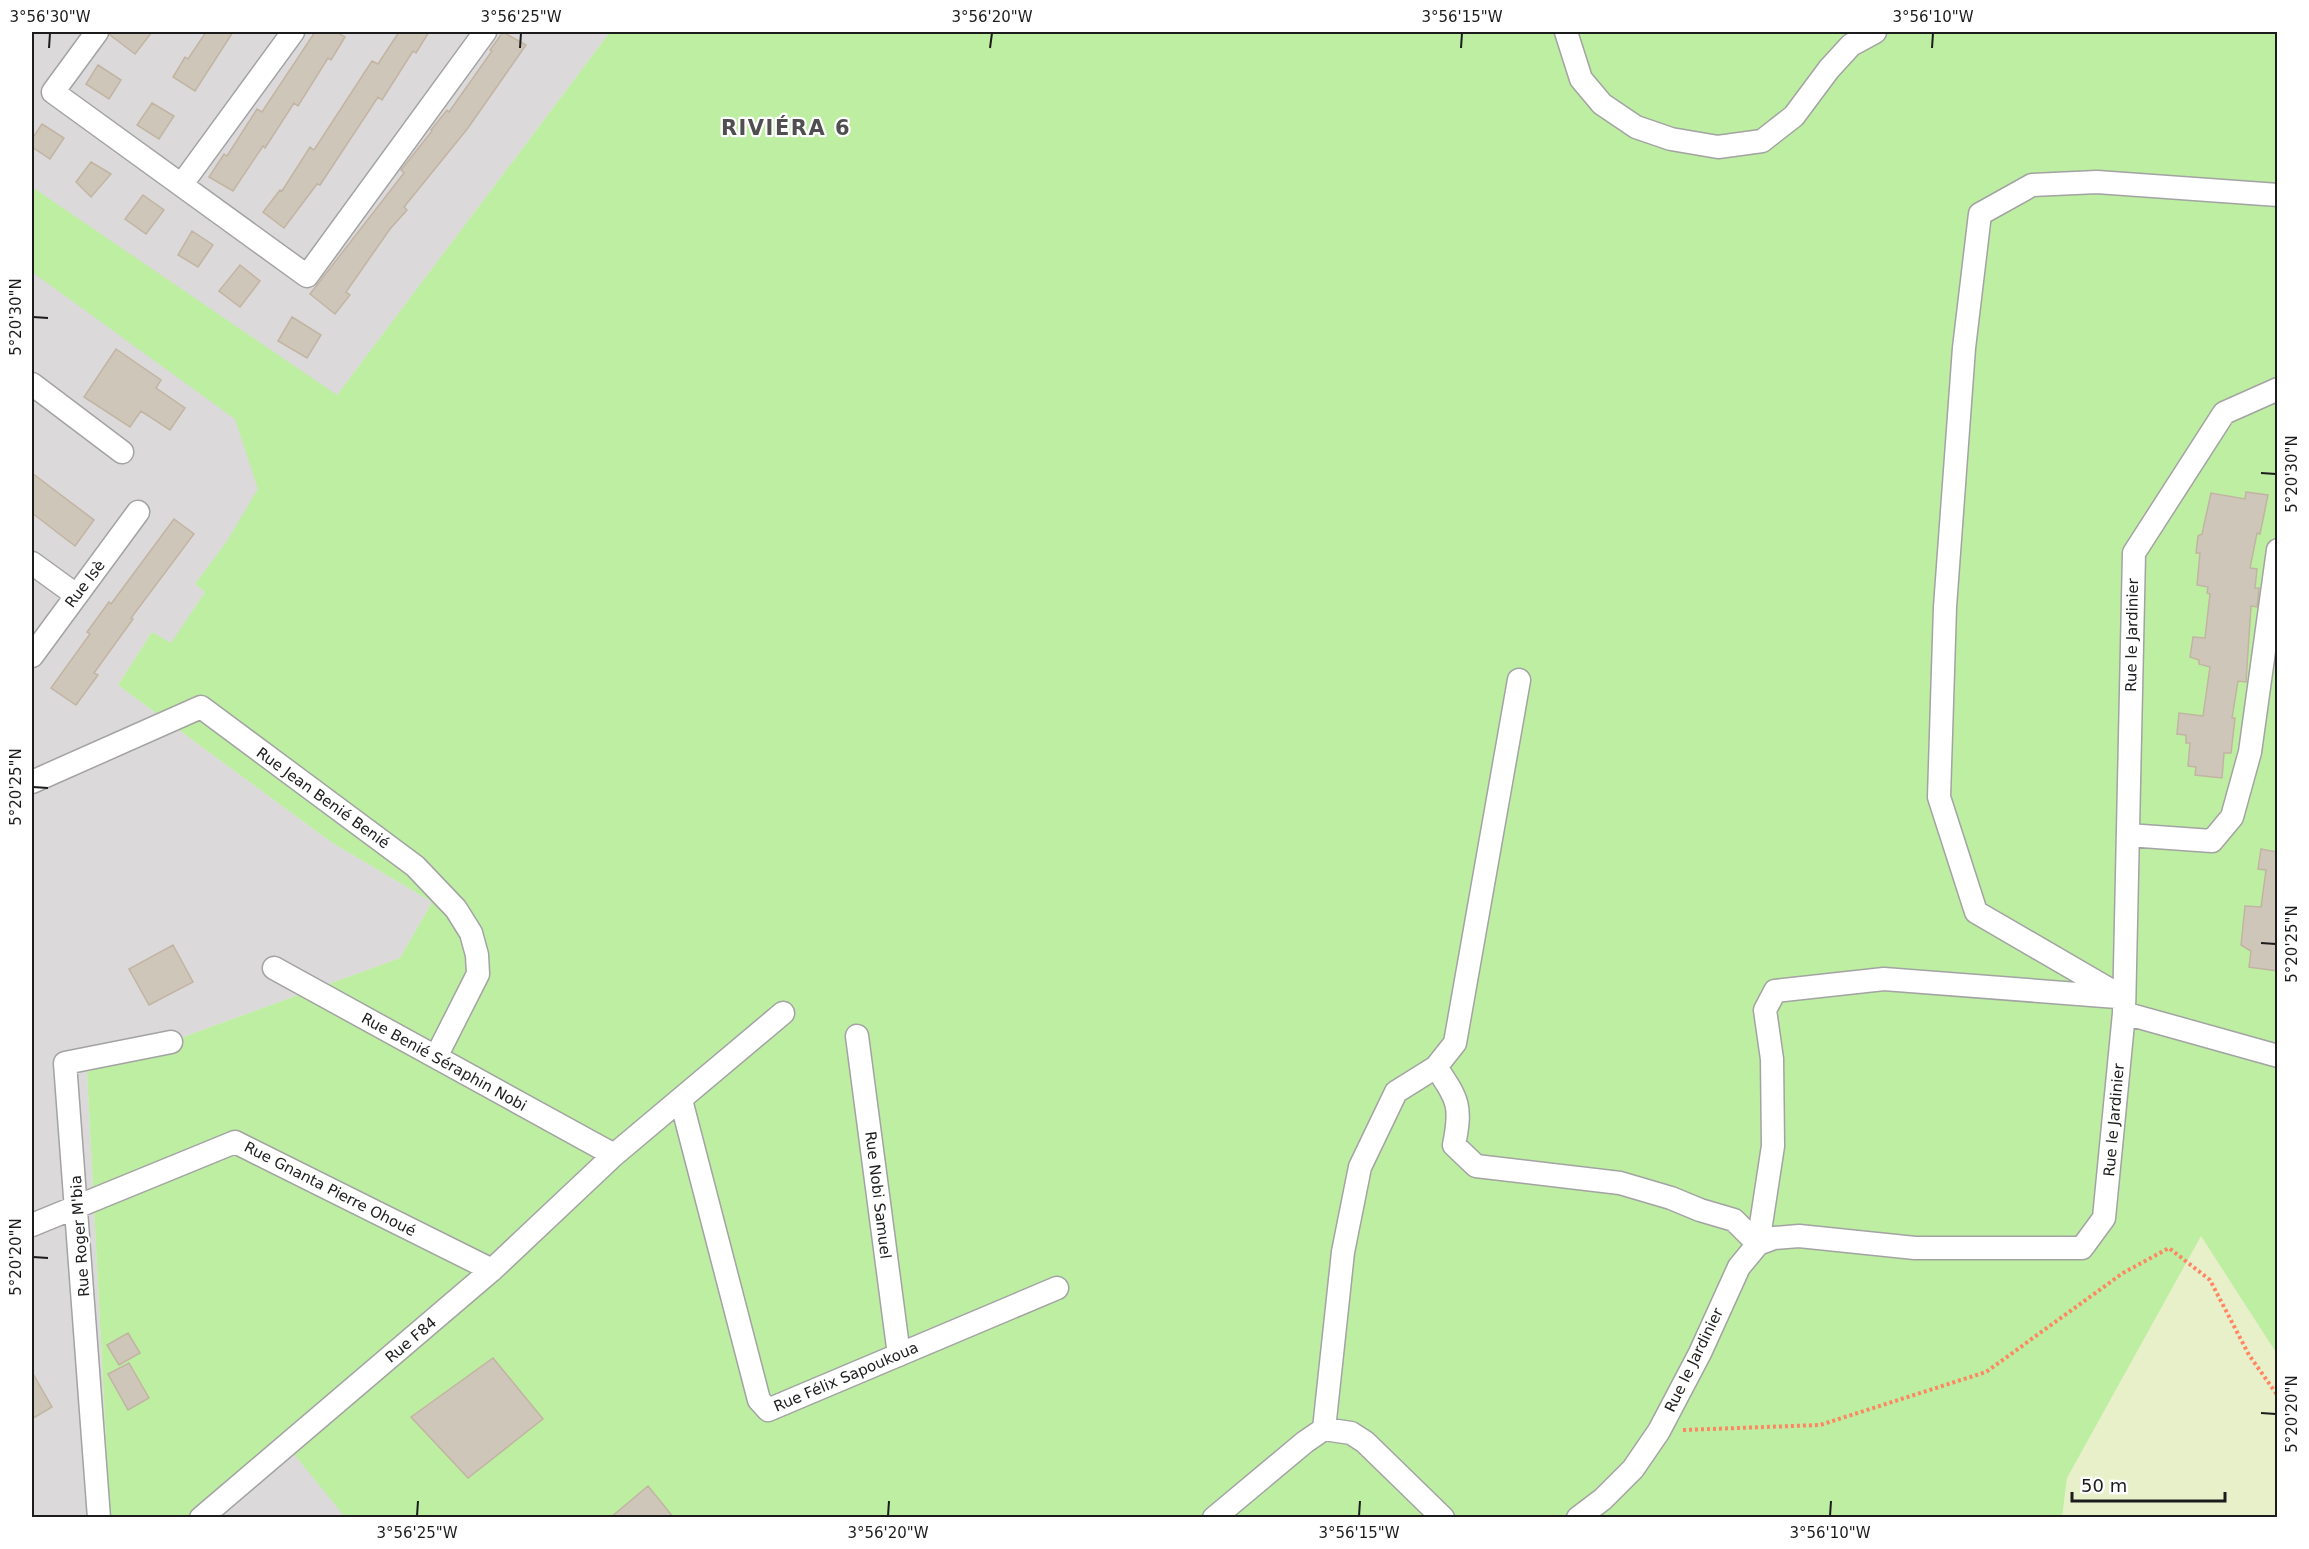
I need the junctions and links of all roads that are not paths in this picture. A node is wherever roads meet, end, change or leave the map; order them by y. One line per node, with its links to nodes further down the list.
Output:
1 (97, 32): 6 (street)
2 (293, 32): 6 (street)
3 (484, 32): 6 (street)
4 (1566, 32): 5 (street)
5 (1875, 32)
6 (182, 184)
7 (2277, 195): 20 (street)
8 (32, 384): 10 (street)
9 (2277, 389): 18 (street, Rue le Jardinier)
10 (122, 452)
11 (138, 512): 14 (street, Rue Isè)
12 (2277, 550): 18 (street)
13 (32, 563): 14 (street)
14 (76, 595): 15 (street, Rue Isè)
15 (32, 657)
16 (1519, 680): 26 (street)
17 (32, 782): 25 (street, Rue Jean Benié Benié)
18 (2128, 835): 20 (street, Rue le Jardinier)
19 (274, 968): 25 (street, Rue Benié Séraphin Nobi)
20 (2124, 1005): 24 (street); 31 (street, Rue le Jardinier); 31 (street)
21 (783, 1013): 27 (street, Rue F84)
22 (857, 1036): 34 (street, Rue Nobi Samuel)
23 (171, 1042): 29 (street, Rue Roger M'bia)
24 (2277, 1056)
25 (436, 1057): 28 (street, Rue Benié Séraphin Nobi)
26 (1436, 1067): 31 (street); 35 (street)
27 (681, 1100): 28 (street, Rue F84); 34 (street, Rue Félix Sapoukoua)
28 (614, 1155): 32 (street, Rue F84)
29 (77, 1206): 30 (street, Rue Gnanta Pierre Ohoué); 32 (street, Rue Gnanta Pierre Ohoué); 36 (street, Rue Roger M'bia)
30 (32, 1225)
31 (1758, 1244): 40 (street, Rue le Jardinier)
32 (492, 1270): 37 (street, Rue F84)
33 (1057, 1288): 34 (street, Rue Félix Sapoukoua)
34 (899, 1355)
35 (1324, 1429): 38 (street); 39 (street)
36 (99, 1518)
37 (201, 1518)
38 (1214, 1518)
39 (1443, 1518)
40 (1578, 1518)

